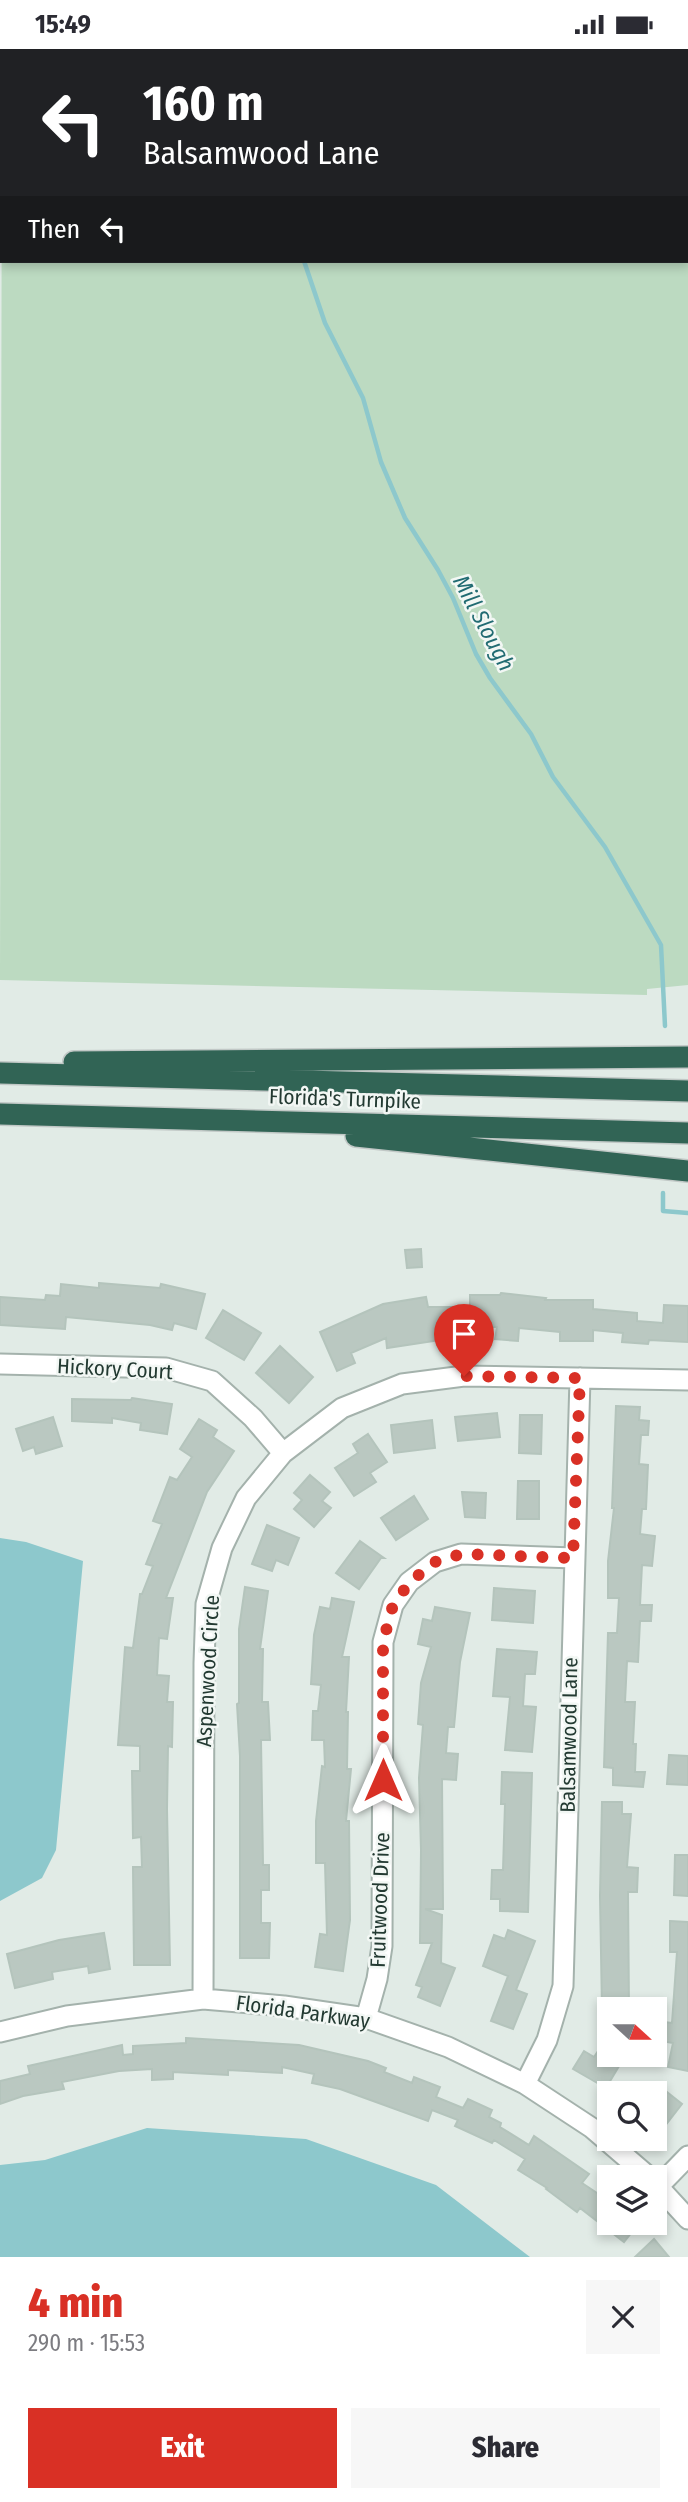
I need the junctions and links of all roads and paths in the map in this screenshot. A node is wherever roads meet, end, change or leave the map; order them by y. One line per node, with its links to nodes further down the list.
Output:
1 (688, 1057): 2 (highway)
2 (0, 1063)
3 (0, 1073): 4 (highway, Florida's Turnpike)
4 (688, 1091)
5 (0, 1114): 6 (highway, Florida's Turnpike)
6 (261, 1121): 7 (highway, Florida's Turnpike); 8 (highway)
7 (688, 1133)
8 (688, 1171)
9 (0, 1364): 12 (street, Hickory Court)
10 (580, 1378): 11 (street, Aspenwood Circle); 12 (street, Aspenwood Circle); 13 (street, Balsamwood Lane)
11 (688, 1380)
12 (284, 1453): 14 (street, Aspenwood Circle)
13 (573, 1558): 15 (street, Fruitwood Drive); 17 (street, Balsamwood Lane)
14 (203, 1999): 15 (street, Florida Parkway); 16 (street, Florida Parkway)
15 (366, 2018): 17 (street, Florida Parkway)
16 (0, 2032)
17 (525, 2084): 19 (street, Florida Parkway)
18 (688, 2156): 20 (street)
19 (634, 2165)
20 (667, 2172)
21 (667, 2196): 22 (street, Florida Parkway)
22 (688, 2219)

